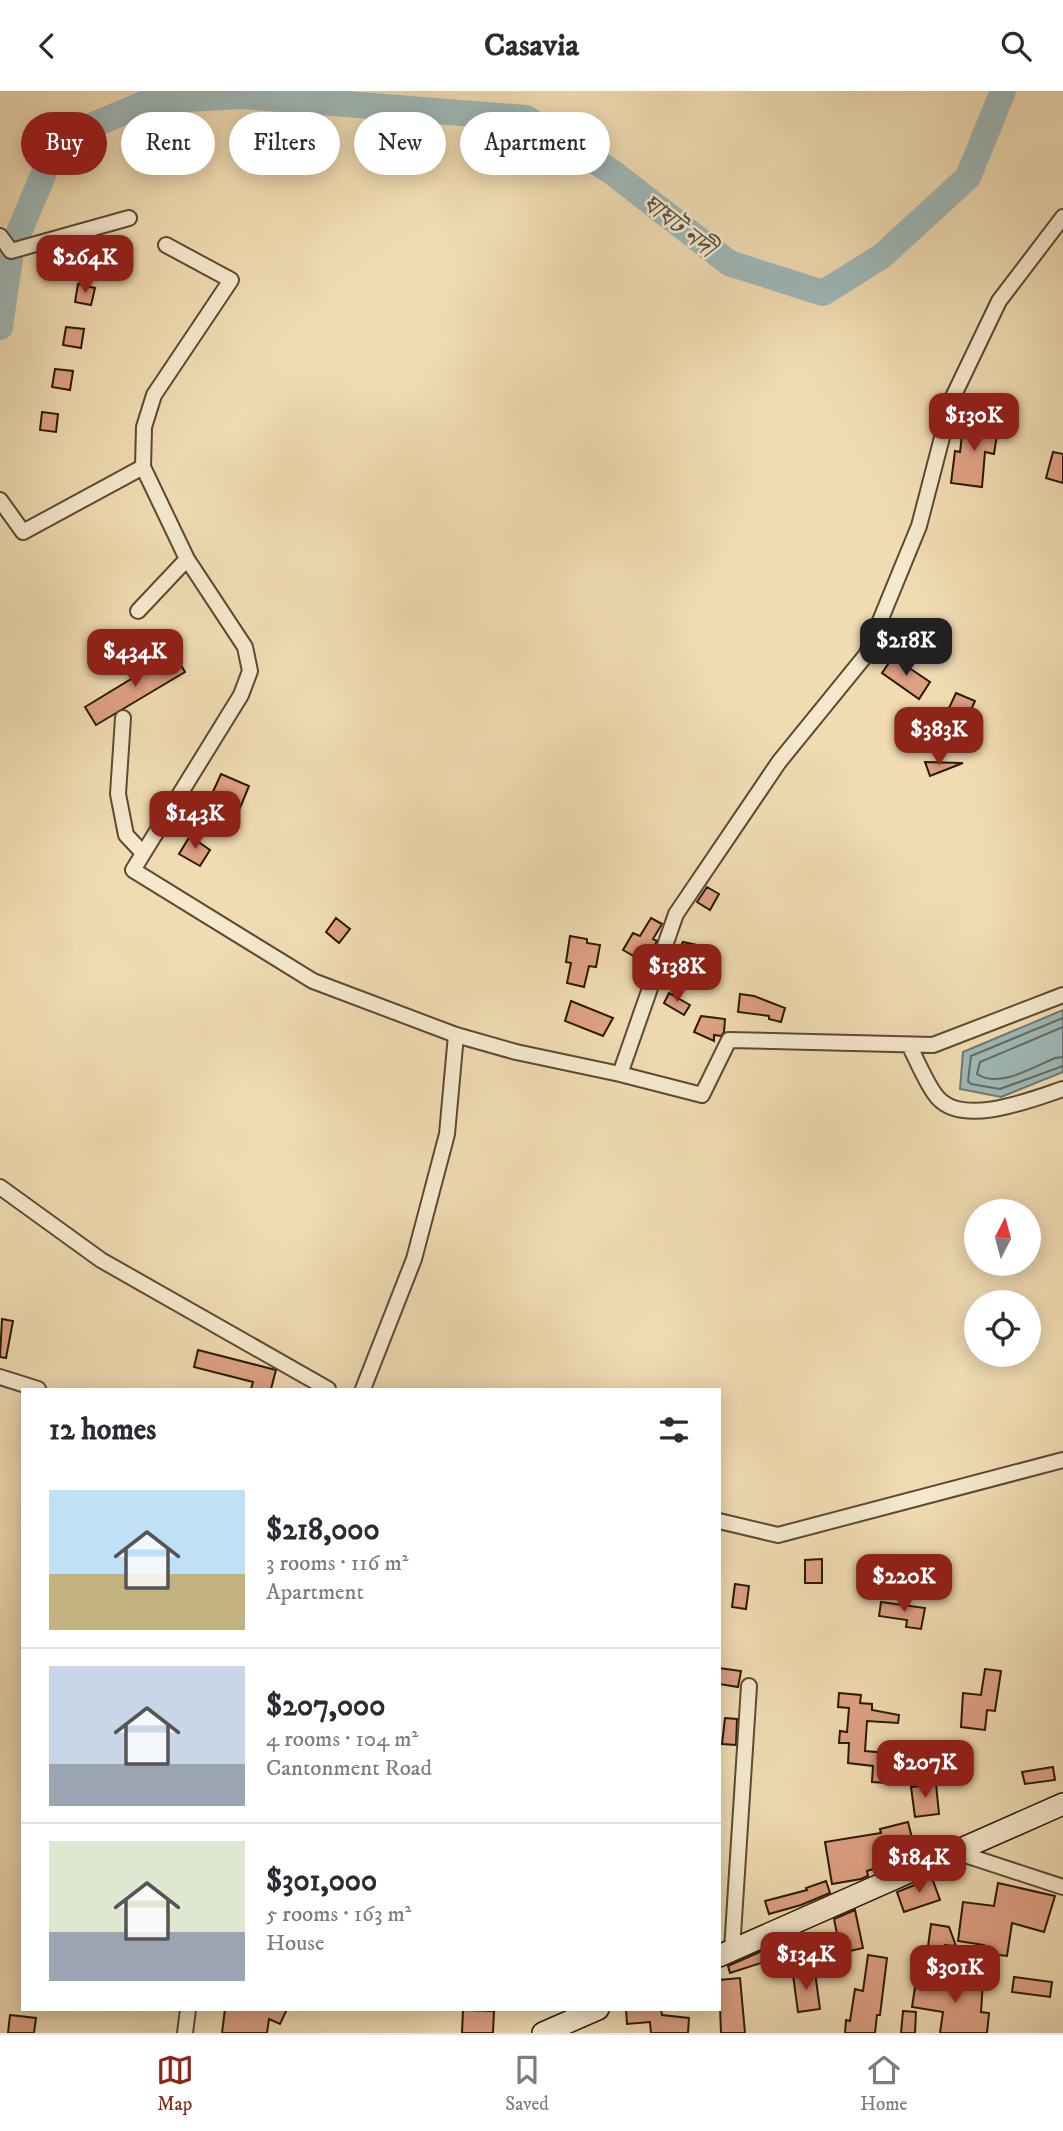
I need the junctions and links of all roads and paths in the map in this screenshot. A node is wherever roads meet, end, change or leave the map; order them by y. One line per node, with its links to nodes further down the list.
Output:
1 (1063, 217): 14 (street)
2 (129, 218): 3 (street)
3 (0, 236)
4 (166, 245): 5 (street)
5 (143, 467): 6 (street); 7 (street)
6 (0, 500)
7 (187, 559): 8 (street); 10 (street)
8 (138, 611)
9 (122, 717): 10 (street)
10 (143, 853): 12 (street)
11 (1063, 995): 13 (street)
12 (456, 1035): 14 (street); 20 (street)
13 (909, 1045): 14 (street); 15 (street)
14 (620, 1074)
15 (1063, 1089)
16 (0, 1187): 19 (street)
17 (0, 1377): 18 (street)
18 (35, 1388)
19 (326, 1388)
20 (363, 1388)
21 (1063, 1460): 22 (street)
22 (721, 1521)
23 (749, 1686): 27 (street)
24 (1063, 1804): 25 (street)
25 (956, 1852): 26 (street); 27 (street)
26 (1063, 1887)
27 (726, 1953)
28 (188, 2011): 30 (street)
29 (593, 2011): 31 (street)
30 (185, 2033)
31 (543, 2033)

